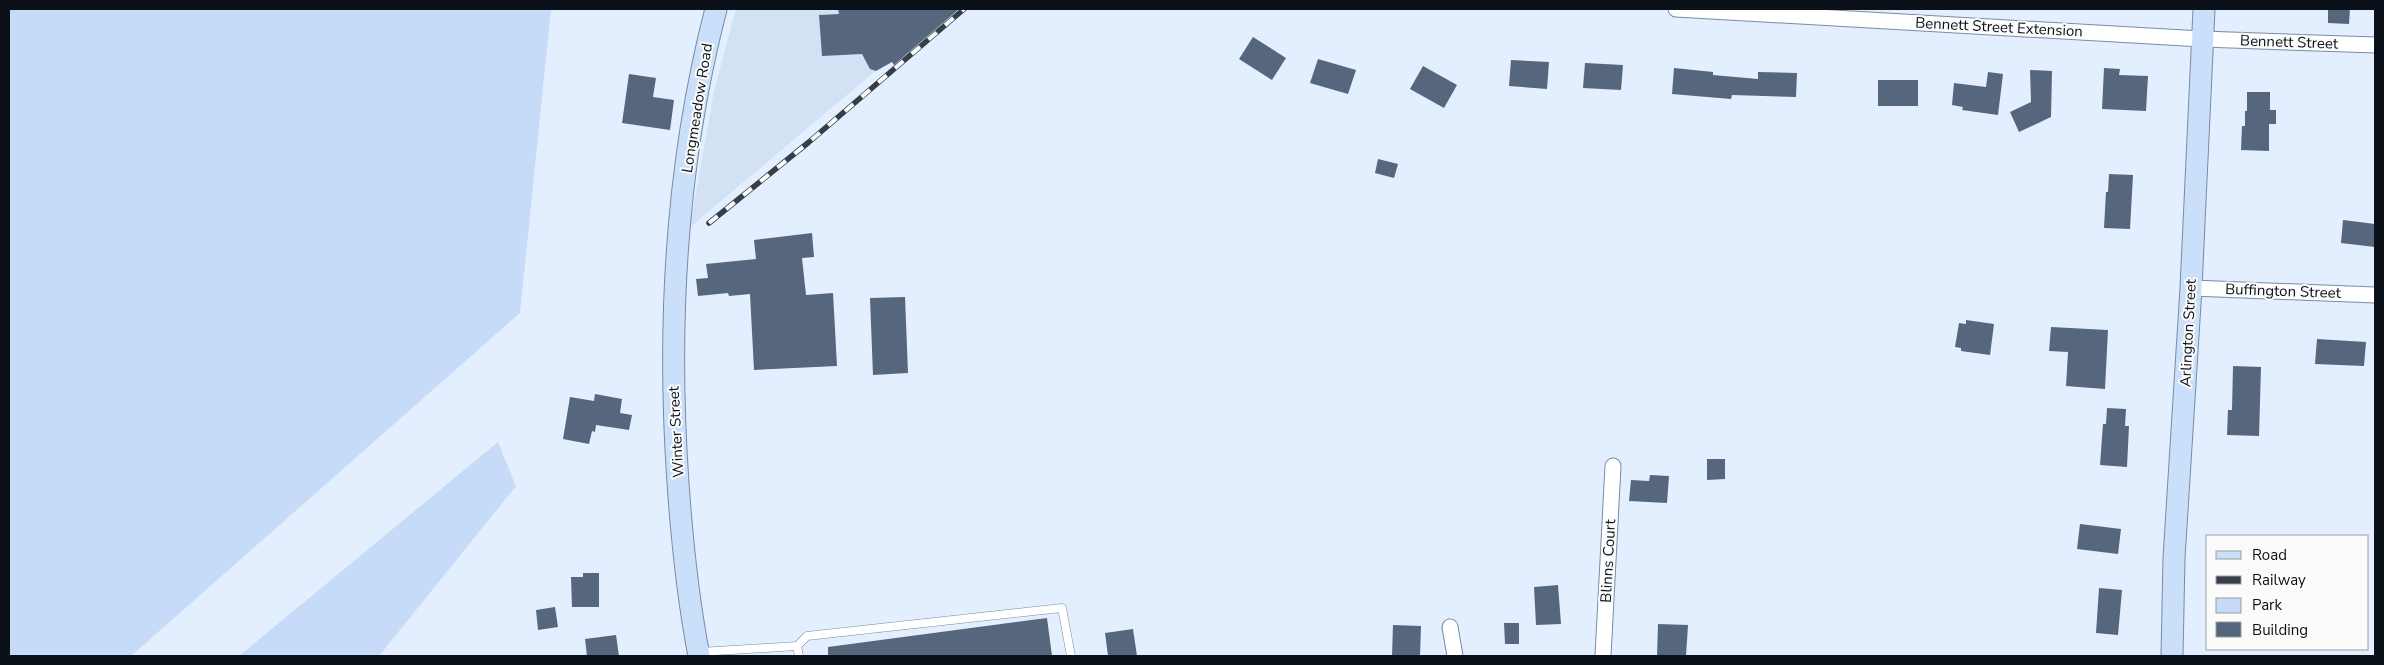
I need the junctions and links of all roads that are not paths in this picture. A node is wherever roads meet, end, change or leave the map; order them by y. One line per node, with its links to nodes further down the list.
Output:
1 (716, 9): 6 (street, Longmeadow Road)
2 (1676, 9): 4 (street, Bennett Street Extension)
3 (2204, 9): 4 (street, Arlington Street)
4 (2202, 39): 5 (street, Bennett Street); 7 (street, Arlington Street)
5 (2375, 45)
6 (682, 208): 12 (street, Winter Street)
7 (2191, 288): 8 (street, Buffington Street); 17 (street, Arlington Street)
8 (2375, 295)
9 (1613, 466): 16 (street, Blinns Court)
10 (1450, 627): 15 (street)
11 (798, 646): 12 (lane); 13 (lane); 14 (lane)
12 (699, 654)
13 (800, 656)
14 (1071, 656)
15 (1455, 656)
16 (1603, 656)
17 (2172, 656)

